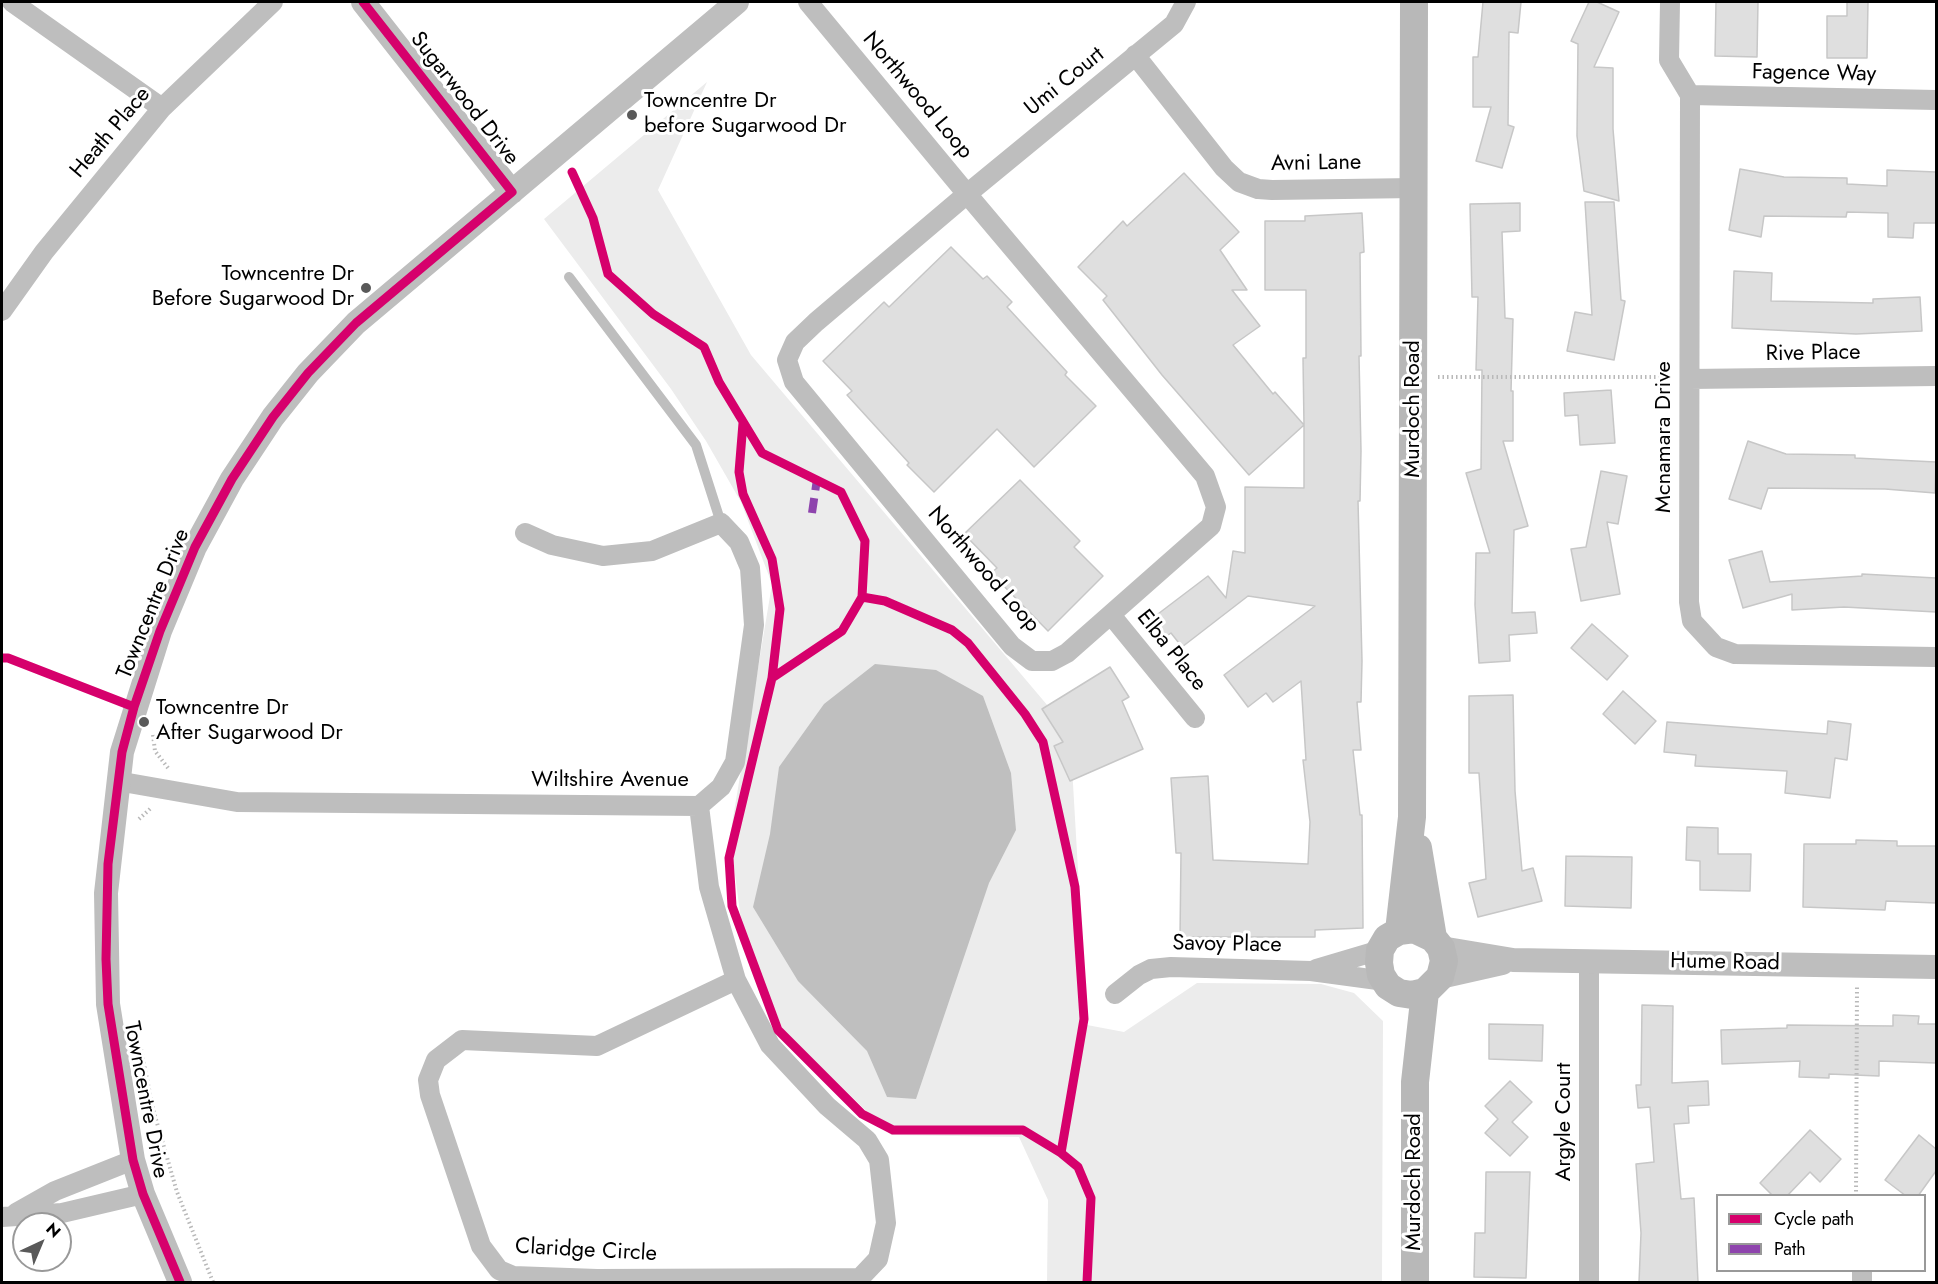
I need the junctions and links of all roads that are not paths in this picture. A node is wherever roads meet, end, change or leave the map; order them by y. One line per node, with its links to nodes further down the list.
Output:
1 (12, 2): 12 (street)
2 (273, 2): 12 (street, Heath Place)
3 (363, 2): 14 (street, Sugarwood Drive)
4 (737, 2): 14 (street, Towncentre Drive)
5 (808, 2): 15 (street, Northwood Loop)
6 (1186, 2): 9 (street, Umi Court)
7 (1414, 2): 13 (main road, Murdoch Road)
8 (1670, 2): 10 (street)
9 (1135, 56): 13 (street, Avni Lane); 15 (street, Umi Court)
10 (1690, 95): 11 (street, Fagence Way); 19 (street, Mcnamara Drive)
11 (1936, 100)
12 (162, 108): 17 (street, Heath Place)
13 (1415, 188): 27 (main road, Murdoch Road)
14 (512, 192): 25 (street, Towncentre Drive)
15 (967, 194): 22 (street, Northwood Loop); 22 (street, Northwood Loop)
16 (569, 277): 20 (lane)
17 (2, 311)
18 (1936, 376): 19 (street, Rive Place)
19 (1690, 378): 23 (street, Mcnamara Drive)
20 (721, 523): 21 (street); 26 (street, Wiltshire Avenue)
21 (525, 533)
22 (1111, 615): 24 (street, Elba Place)
23 (1936, 657)
24 (1195, 718)
25 (117, 781): 26 (street, Wiltshire Avenue); 37 (street, Towncentre Drive)
26 (699, 806): 34 (street, Claridge Circle)
27 (1413, 818): 28 (main road, Murdoch Road); 29 (main road, Murdoch Road)
28 (1389, 940): 29 (main road); 33 (street, Savoy Place); 35 (main road, Murdoch Road)
29 (1437, 943): 30 (street, Hume Road); 35 (main road, Murdoch Road)
30 (1513, 960): 31 (street, Hume Road); 35 (street, Hume Road)
31 (1589, 962): 32 (street, Hume Road); 43 (street, Argyle Court)
32 (1936, 967)
33 (1311, 971): 35 (street, Savoy Place); 36 (street, Savoy Place)
34 (736, 980): 40 (street, Claridge Circle); 40 (street, Claridge Circle)
35 (1412, 986): 42 (main road, Murdoch Road)
36 (1115, 994)
37 (133, 1160): 38 (street, Towncentre Drive); 39 (street)
38 (143, 1194): 39 (street); 41 (street, Towncentre Drive)
39 (6, 1216)
40 (597, 1281)
41 (180, 1282)
42 (1415, 1282)
43 (1589, 1282)

